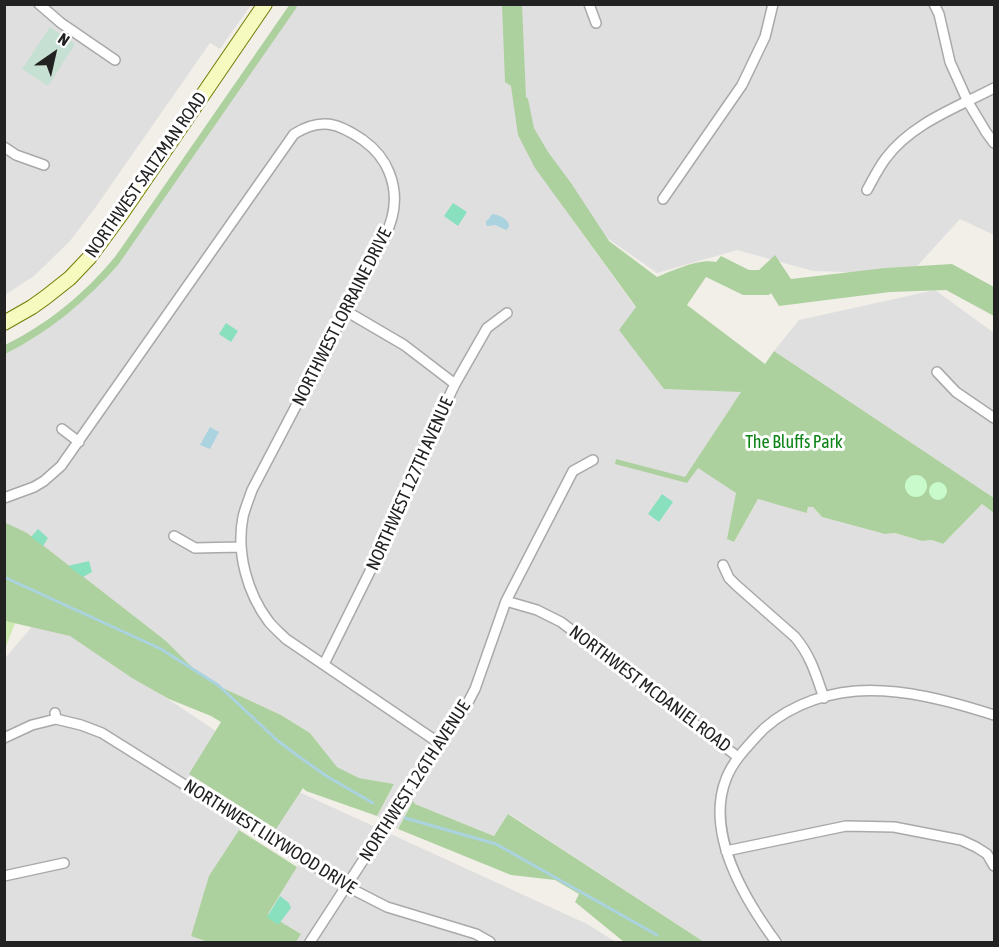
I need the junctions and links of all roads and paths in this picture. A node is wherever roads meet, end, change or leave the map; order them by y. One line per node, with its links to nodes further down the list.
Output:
1 (39, 4): 7 (street)
2 (265, 4): 17 (main road, NORTHWEST SALTZMAN ROAD)
3 (589, 4): 6 (street)
4 (772, 4): 14 (street)
5 (934, 4): 9 (street)
6 (596, 23)
7 (114, 60)
8 (994, 88): 9 (street)
9 (968, 102): 10 (street); 13 (street)
10 (994, 143)
11 (4, 147): 12 (street)
12 (44, 165)
13 (867, 190)
14 (663, 199)
15 (346, 311): 19 (street); 22 (street, NORTHWEST LORRAINE DRIVE); 26 (street, NORTHWEST LORRAINE DRIVE)
16 (507, 313): 19 (street, NORTHWEST 127TH AVENUE)
17 (4, 323)
18 (937, 372): 20 (street)
19 (455, 384): 29 (street, NORTHWEST 127TH AVENUE)
20 (994, 418)
21 (62, 429): 22 (street)
22 (79, 442): 24 (street, NORTHWEST LORRAINE DRIVE)
23 (593, 460): 28 (street, NORTHWEST 126TH AVENUE)
24 (4, 498)
25 (174, 536): 26 (street)
26 (240, 547): 29 (street, NORTHWEST LORRAINE DRIVE)
27 (723, 565): 30 (street)
28 (506, 601): 33 (street, NORTHWEST 126TH AVENUE); 34 (street, NORTHWEST MCDANIEL ROAD)
29 (324, 664): 33 (street, NORTHWEST LORRAINE DRIVE)
30 (824, 698): 31 (street); 34 (street)
31 (994, 715)
32 (4, 738): 39 (street, NORTHWEST LILYWOOD DRIVE)
33 (439, 743): 39 (street, NORTHWEST 126TH AVENUE)
34 (738, 757): 35 (street, NORTHWEST MCDANIEL ROAD)
35 (726, 851): 37 (street); 42 (street, NORTHWEST MCDANIEL ROAD)
36 (64, 863): 38 (street)
37 (994, 866)
38 (4, 876)
39 (346, 886): 40 (street, NORTHWEST 126TH AVENUE); 41 (street, NORTHWEST LILYWOOD DRIVE)
40 (310, 942)
41 (490, 942)
42 (776, 942)

